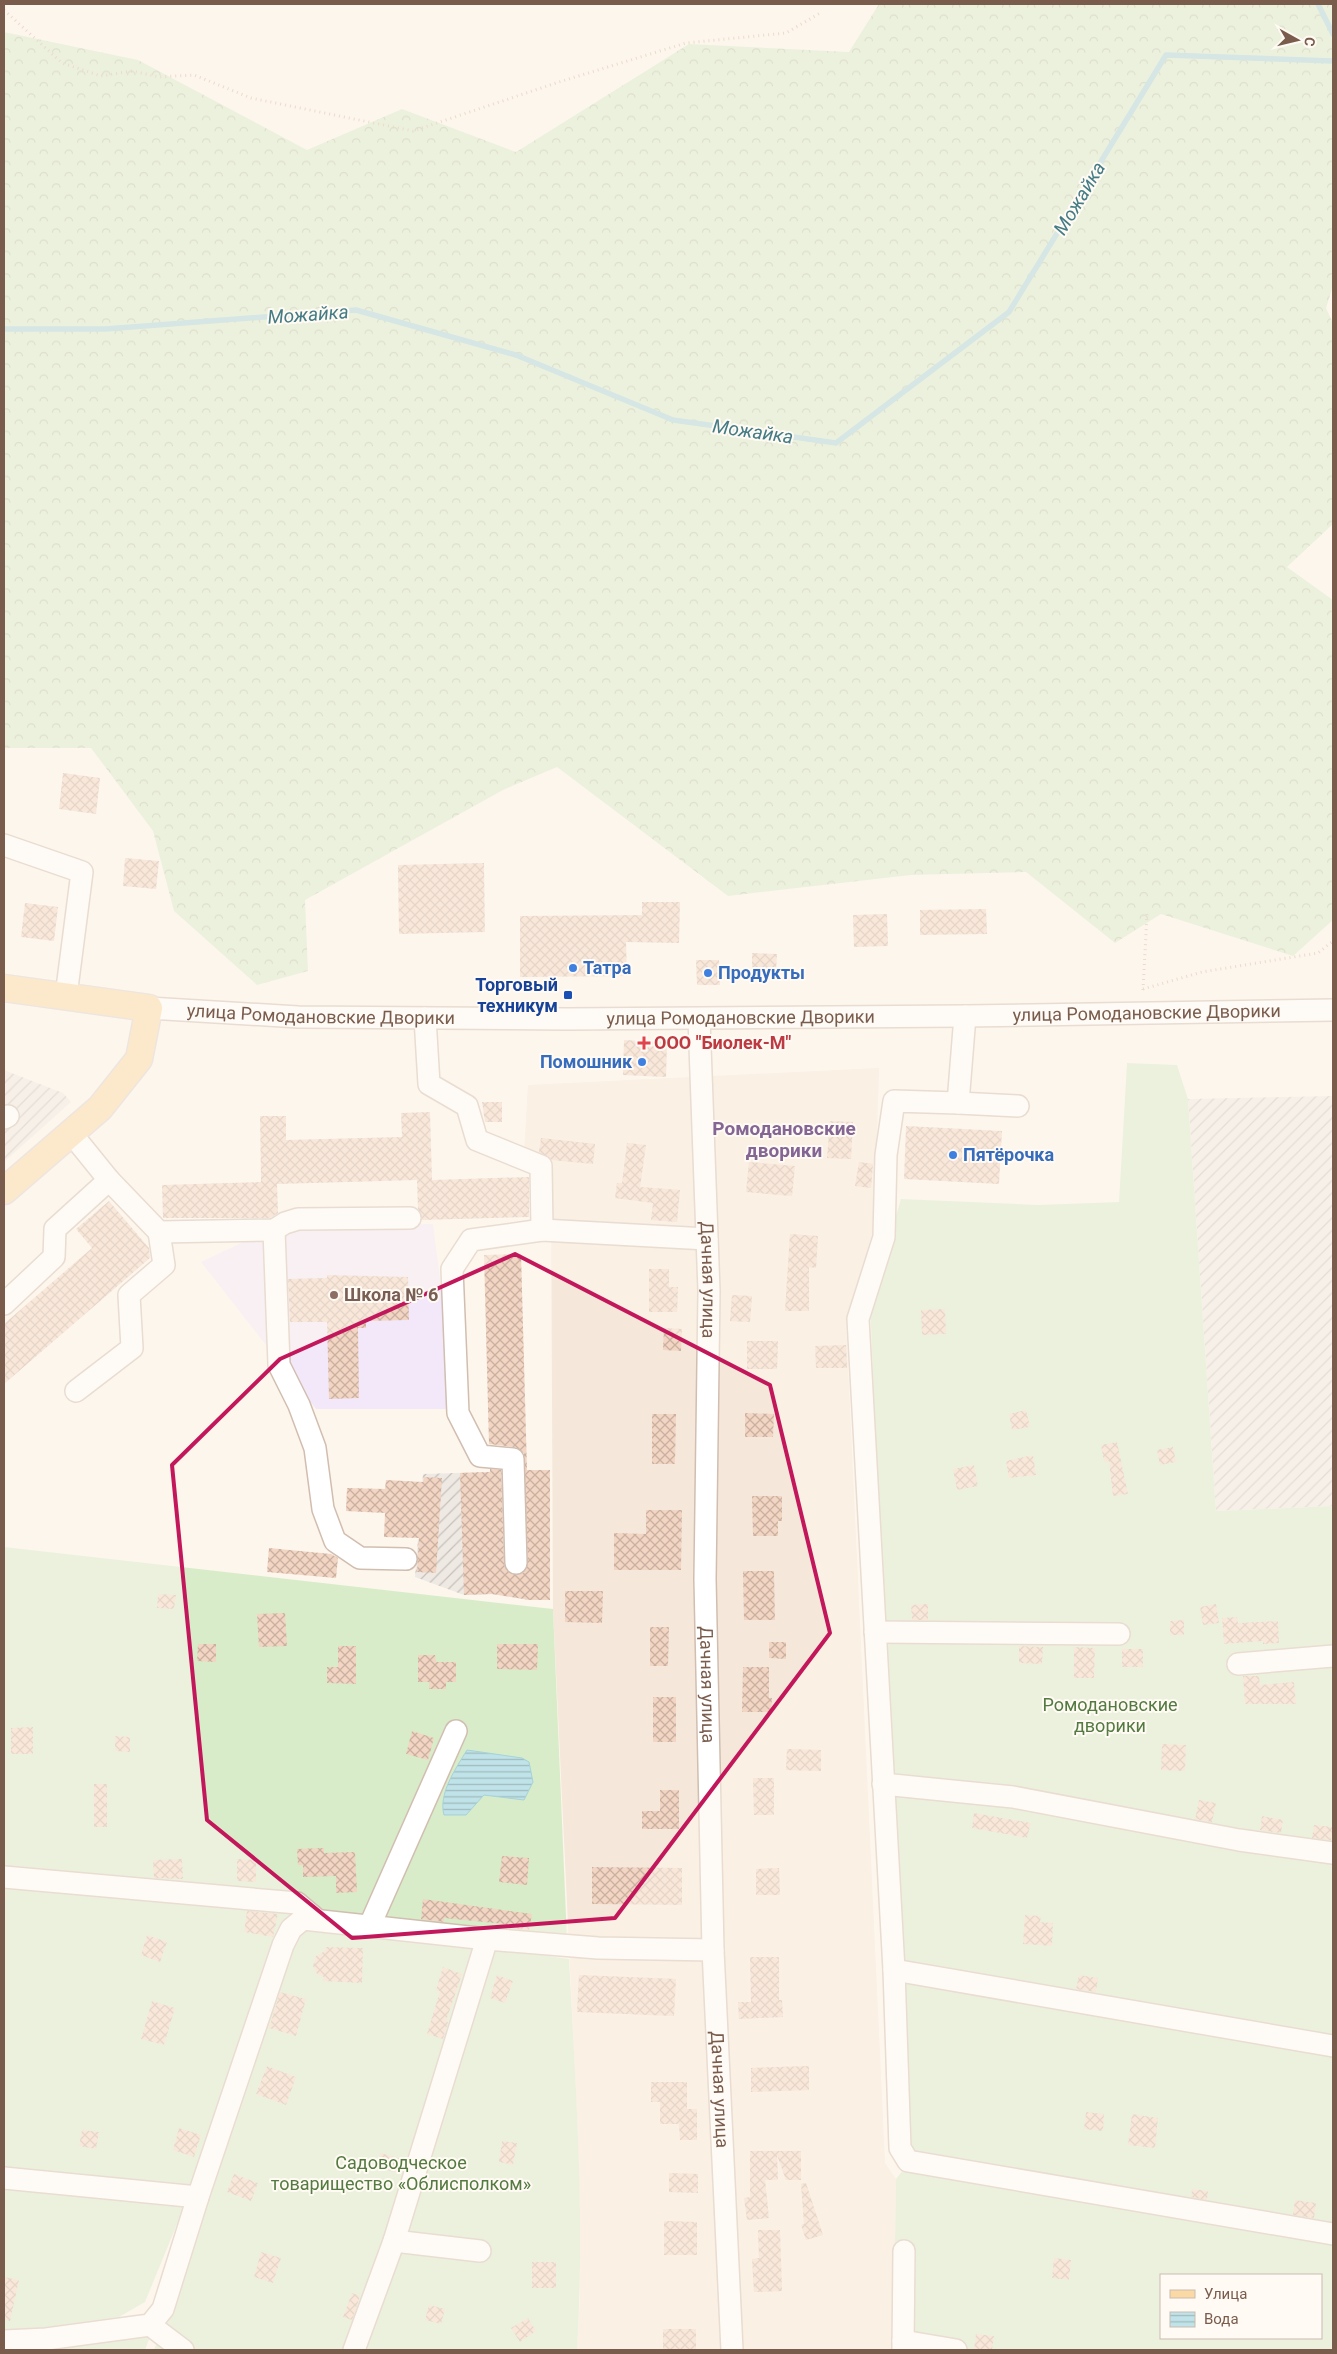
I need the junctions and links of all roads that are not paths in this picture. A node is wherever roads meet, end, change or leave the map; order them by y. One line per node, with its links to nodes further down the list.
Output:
1 (4, 845): 3 (street)
2 (4, 988): 3 (main road)
3 (66, 996): 4 (main road)
4 (149, 1008): 7 (street, улица Ромодановские Дворики); 11 (main road)
5 (1333, 1010): 6 (street, улица Ромодановские Дворики)
6 (965, 1016): 8 (street, улица Ромодановские Дворики); 9 (street)
7 (425, 1018): 8 (street, улица Ромодановские Дворики); 16 (street)
8 (699, 1018): 18 (street, Дачная улица)
9 (958, 1102): 10 (street); 23 (street)
10 (1018, 1106)
11 (71, 1133): 12 (street); 13 (main road)
12 (109, 1180): 17 (street); 19 (street)
13 (4, 1191)
14 (410, 1218): 15 (street)
15 (274, 1230): 17 (street); 21 (street)
16 (542, 1230): 18 (street); 22 (street)
17 (159, 1232): 20 (street)
18 (707, 1240): 34 (street, Дачная улица)
19 (4, 1304)
20 (76, 1391)
21 (406, 1560)
22 (516, 1563)
23 (875, 1632): 24 (street); 28 (street)
24 (1119, 1634)
25 (1333, 1656): 26 (street)
26 (1238, 1664)
27 (456, 1731): 32 (street)
28 (883, 1784): 29 (street); 35 (street)
29 (1333, 1853)
30 (4, 1877): 31 (street)
31 (316, 1918): 32 (street); 38 (street)
32 (370, 1925): 33 (street)
33 (487, 1940): 34 (street); 40 (street)
34 (713, 1950): 48 (street, Дачная улица)
35 (894, 1970): 36 (street); 39 (street)
36 (1333, 2046)
37 (4, 2178): 38 (street)
38 (198, 2197): 43 (street)
39 (1333, 2234)
40 (394, 2241): 42 (street); 47 (street)
41 (904, 2251): 45 (street)
42 (480, 2252)
43 (150, 2325): 44 (street); 46 (street)
44 (4, 2341)
45 (903, 2346): 49 (street)
46 (183, 2350)
47 (354, 2350)
48 (732, 2350)
49 (956, 2350)

